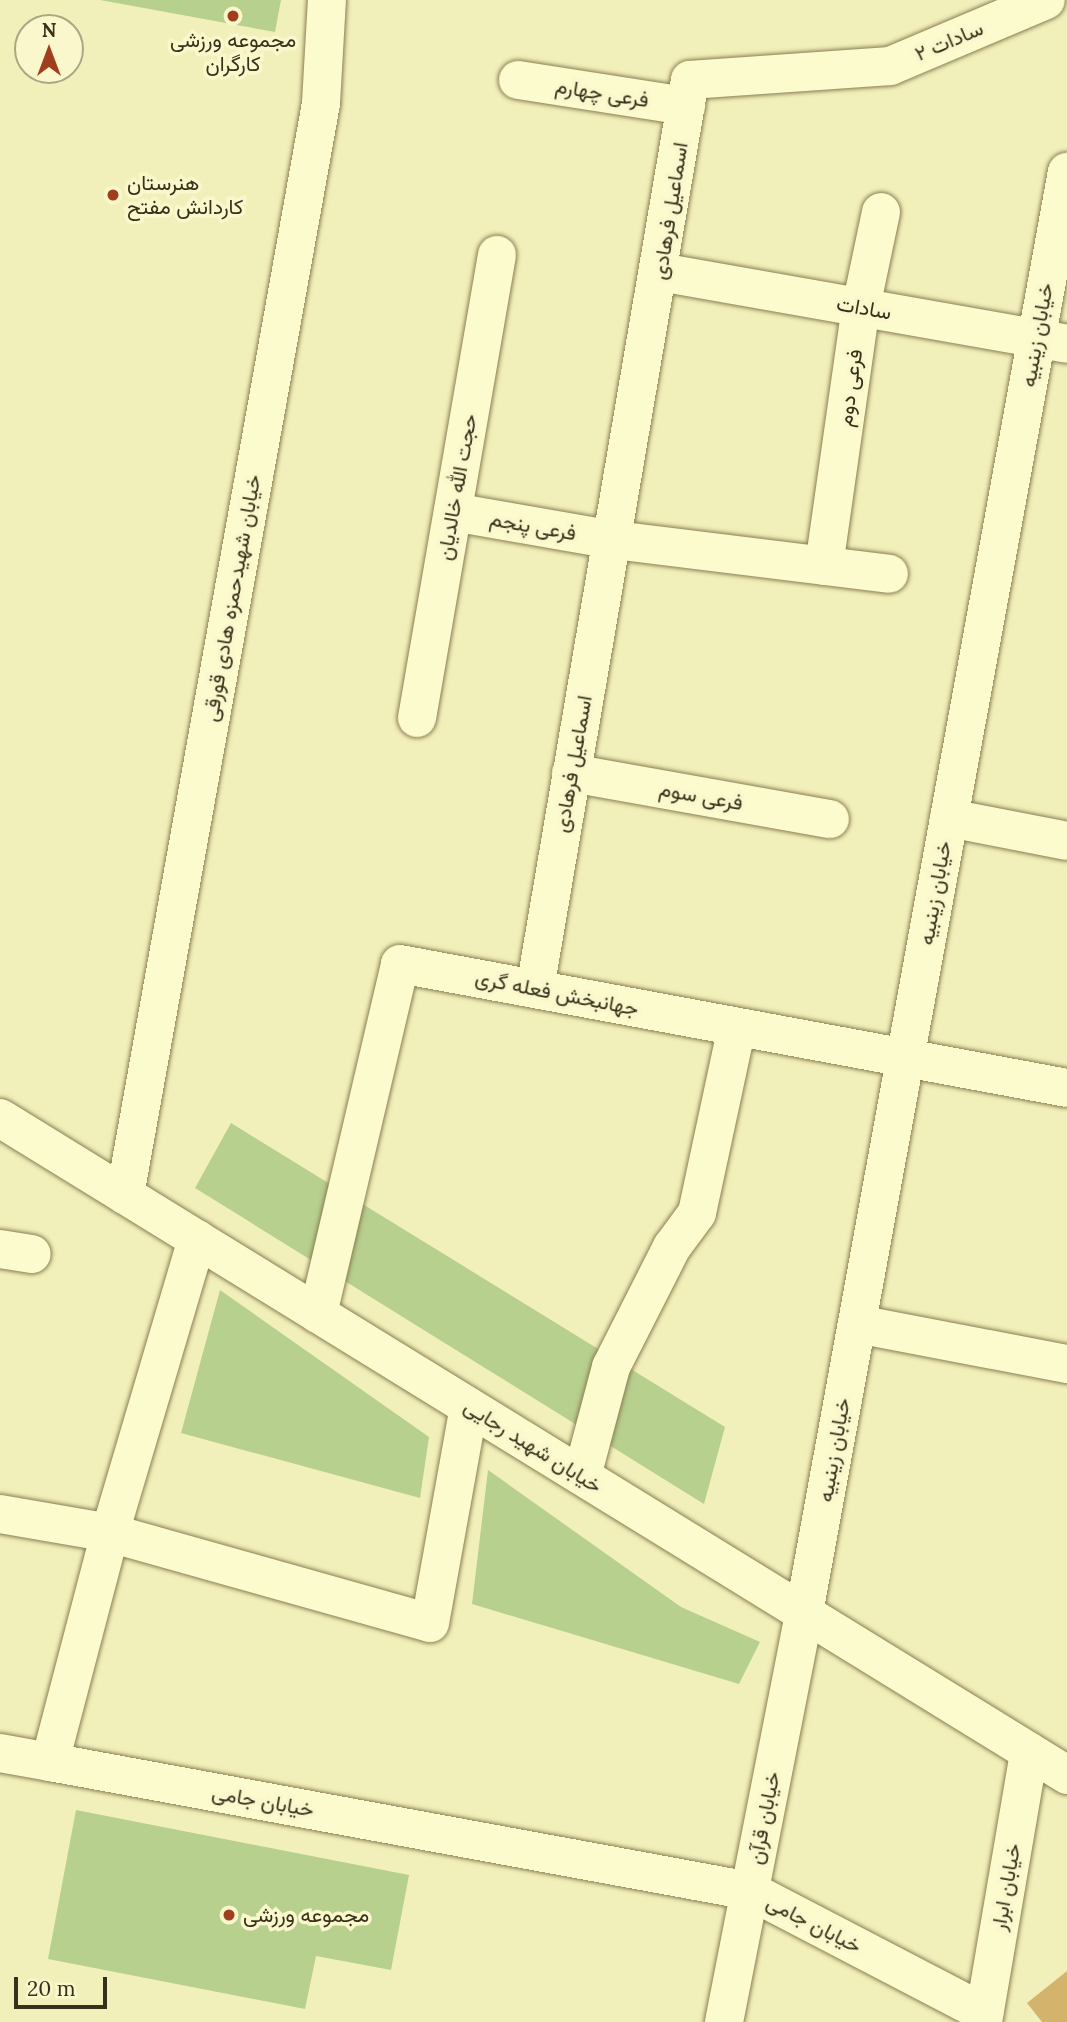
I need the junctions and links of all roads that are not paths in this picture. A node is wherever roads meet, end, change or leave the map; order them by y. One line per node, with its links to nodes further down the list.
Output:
1 (327, 0): 26 (street, خیابان شهیدحمزه هادی قورقی)
2 (1046, 0): 3 (street, سادات ۲)
3 (890, 66): 5 (street, اسماعیل فرهادی)
4 (518, 80): 5 (street, فرعی چهارم)
5 (686, 106): 9 (street, اسماعیل فرهادی)
6 (1067, 172): 11 (street, خیابان زینبیه)
7 (881, 212): 10 (street, فرعی دوم)
8 (497, 255): 12 (street, حجت الله خالدیان)
9 (660, 272): 10 (street, سادات); 13 (street, اسماعیل فرهادی)
10 (861, 307): 11 (street, سادات); 14 (street, فرعی دوم)
11 (1052, 342): 18 (street, خیابان زینبیه)
12 (453, 512): 13 (street, فرعی پنجم); 16 (street, حجت الله خالدیان)
13 (614, 540): 14 (street); 17 (street, اسماعیل فرهادی)
14 (824, 566): 15 (street)
15 (890, 574)
16 (417, 718)
17 (571, 773): 19 (street, فرعی سوم); 21 (street, اسماعیل فرهادی)
18 (949, 818): 20 (street); 23 (street, خیابان زینبیه)
19 (830, 819)
20 (1067, 841)
21 (536, 989): 22 (street, جهانبخش فعله گری); 28 (street, جهانبخش فعله گری)
22 (737, 1027): 23 (street, جهانبخش فعله گری); 32 (street)
23 (905, 1059): 24 (street, جهانبخش فعله گری); 29 (street, خیابان زینبیه)
24 (1067, 1088)
25 (0, 1118): 26 (street, خیابان شهید رجایی)
26 (125, 1195): 27 (street, خیابان شهید رجایی)
27 (197, 1239): 28 (street, خیابان شهید رجایی); 34 (street)
28 (318, 1314): 31 (street, خیابان شهید رجایی)
29 (857, 1324): 30 (street); 35 (street, خیابان زینبیه)
30 (1067, 1364)
31 (469, 1407): 32 (street, خیابان شهید رجایی); 34 (street)
32 (582, 1476): 35 (street, خیابان شهید رجایی)
33 (0, 1514): 34 (street)
34 (110, 1533): 38 (street)
35 (804, 1613): 36 (street, خیابان شهید رجایی); 40 (street, خیابان قرآن)
36 (1029, 1752): 39 (street, خیابان شهید رجایی); 41 (street, خیابان ابرار)
37 (0, 1754): 38 (street, خیابان جامی)
38 (50, 1762): 40 (street, خیابان جامی)
39 (1067, 1775)
40 (750, 1891): 41 (street, خیابان جامی); 42 (street, خیابان قرآن)
41 (983, 2017)
42 (724, 2022)

